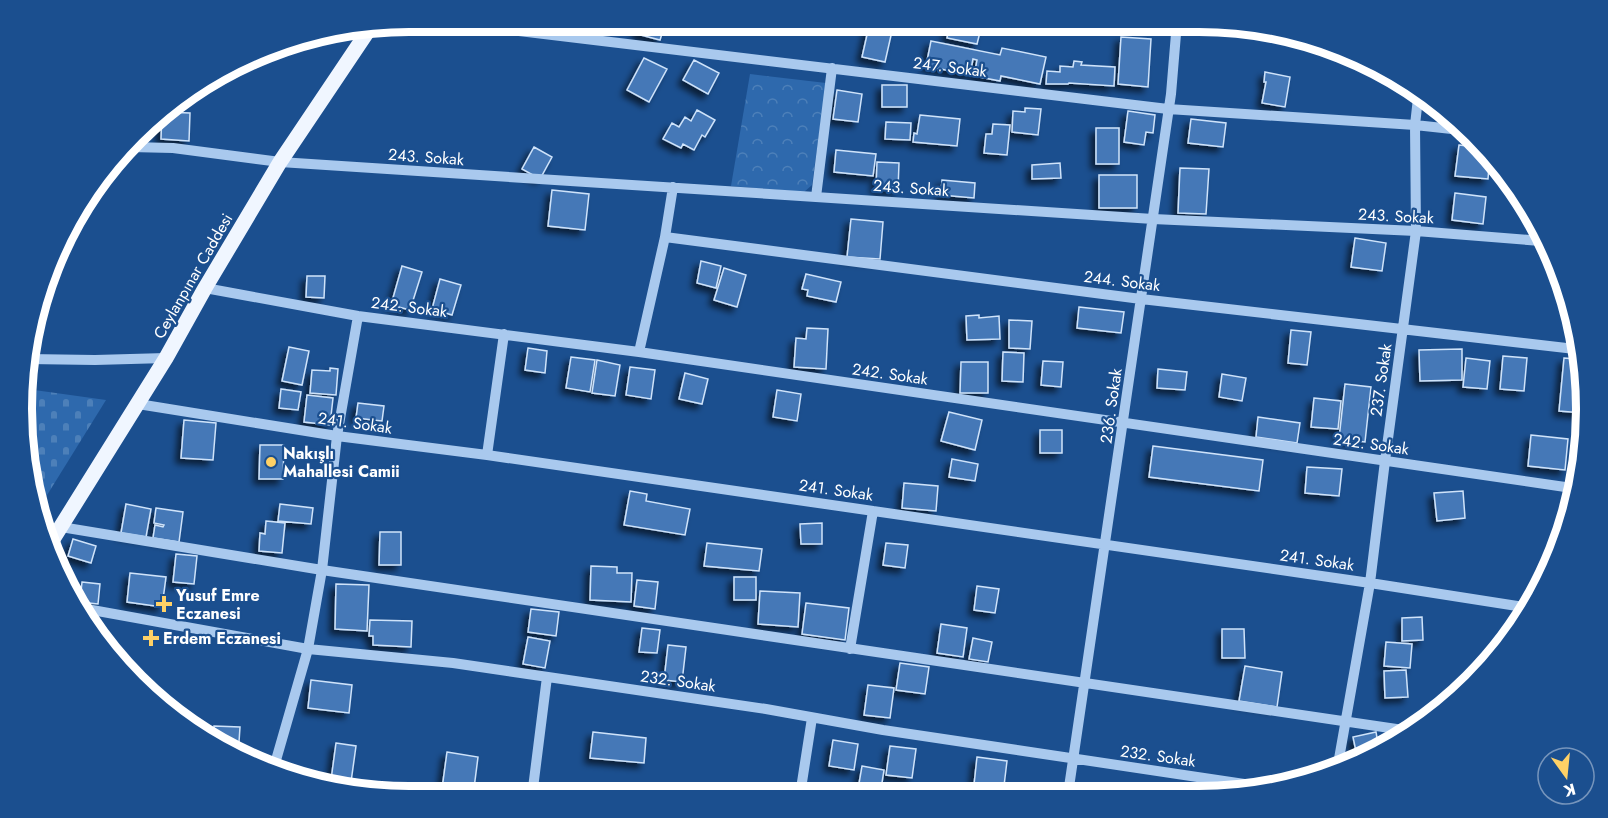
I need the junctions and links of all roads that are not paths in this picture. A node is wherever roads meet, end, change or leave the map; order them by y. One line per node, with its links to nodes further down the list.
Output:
1 (529, 32): 4 (street, 247. Sokak)
2 (1177, 32): 6 (street, 236. Sokak)
3 (365, 34): 10 (main road, Ceylanpınar Caddesi)
4 (832, 68): 6 (street, 247. Sokak); 12 (street)
5 (1418, 101): 7 (street, 237. Sokak)
6 (1168, 108): 7 (street, 247. Sokak); 13 (street, 236. Sokak)
7 (1414, 125): 8 (street, 247. Sokak); 14 (street, 237. Sokak)
8 (1452, 129)
9 (137, 147): 10 (street, 243. Sokak)
10 (280, 162): 11 (street, 243. Sokak); 17 (main road, Ceylanpınar Caddesi)
11 (673, 187): 12 (street, 243. Sokak); 15 (street)
12 (816, 197): 13 (street, 243. Sokak)
13 (1153, 219): 14 (street, 243. Sokak); 18 (street, 236. Sokak)
14 (1416, 231): 16 (street, 243. Sokak); 20 (street, 237. Sokak)
15 (665, 237): 18 (street, 244. Sokak); 23 (street)
16 (1537, 240)
17 (205, 288): 19 (street, 242. Sokak); 24 (main road, Ceylanpınar Caddesi)
18 (1141, 299): 20 (street, 244. Sokak); 27 (street, 236. Sokak)
19 (358, 316): 21 (street, 242. Sokak); 28 (street)
20 (1402, 329): 22 (street, 244. Sokak); 30 (street, 237. Sokak)
21 (504, 334): 23 (street, 242. Sokak); 29 (street)
22 (1571, 349)
23 (639, 352): 27 (street, 242. Sokak)
24 (166, 358): 25 (street); 26 (main road, Ceylanpınar Caddesi)
25 (35, 359)
26 (138, 404): 28 (street, 241. Sokak); 33 (main road, Ceylanpınar Caddesi)
27 (1124, 424): 30 (street, 242. Sokak); 35 (street, 236. Sokak)
28 (337, 436): 29 (street, 241. Sokak); 36 (street)
29 (487, 455): 32 (street, 241. Sokak)
30 (1385, 461): 31 (street, 242. Sokak); 37 (street, 237. Sokak)
31 (1568, 487)
32 (873, 511): 35 (street, 241. Sokak); 40 (street)
33 (61, 527): 34 (main road, Ceylanpınar Caddesi); 36 (street)
34 (54, 537)
35 (1106, 544): 37 (street, 241. Sokak); 43 (street, 236. Sokak)
36 (322, 570): 40 (street); 41 (street)
37 (1370, 583): 38 (street, 241. Sokak); 45 (street, 237. Sokak)
38 (1521, 607)
39 (89, 610): 41 (street, 232. Sokak)
40 (850, 649): 43 (street)
41 (308, 650): 42 (street, 232. Sokak); 49 (street)
42 (547, 677): 44 (street, 232. Sokak); 51 (street)
43 (1084, 683): 45 (street); 47 (street, 236. Sokak)
44 (812, 718): 47 (street, 232. Sokak); 52 (street)
45 (1346, 722): 46 (street); 48 (street, 237. Sokak)
46 (1399, 729)
47 (1073, 759): 50 (street, 232. Sokak); 53 (street, 236. Sokak)
48 (1338, 760)
49 (276, 762)
50 (1242, 784)
51 (533, 786)
52 (801, 786)
53 (1069, 786)

